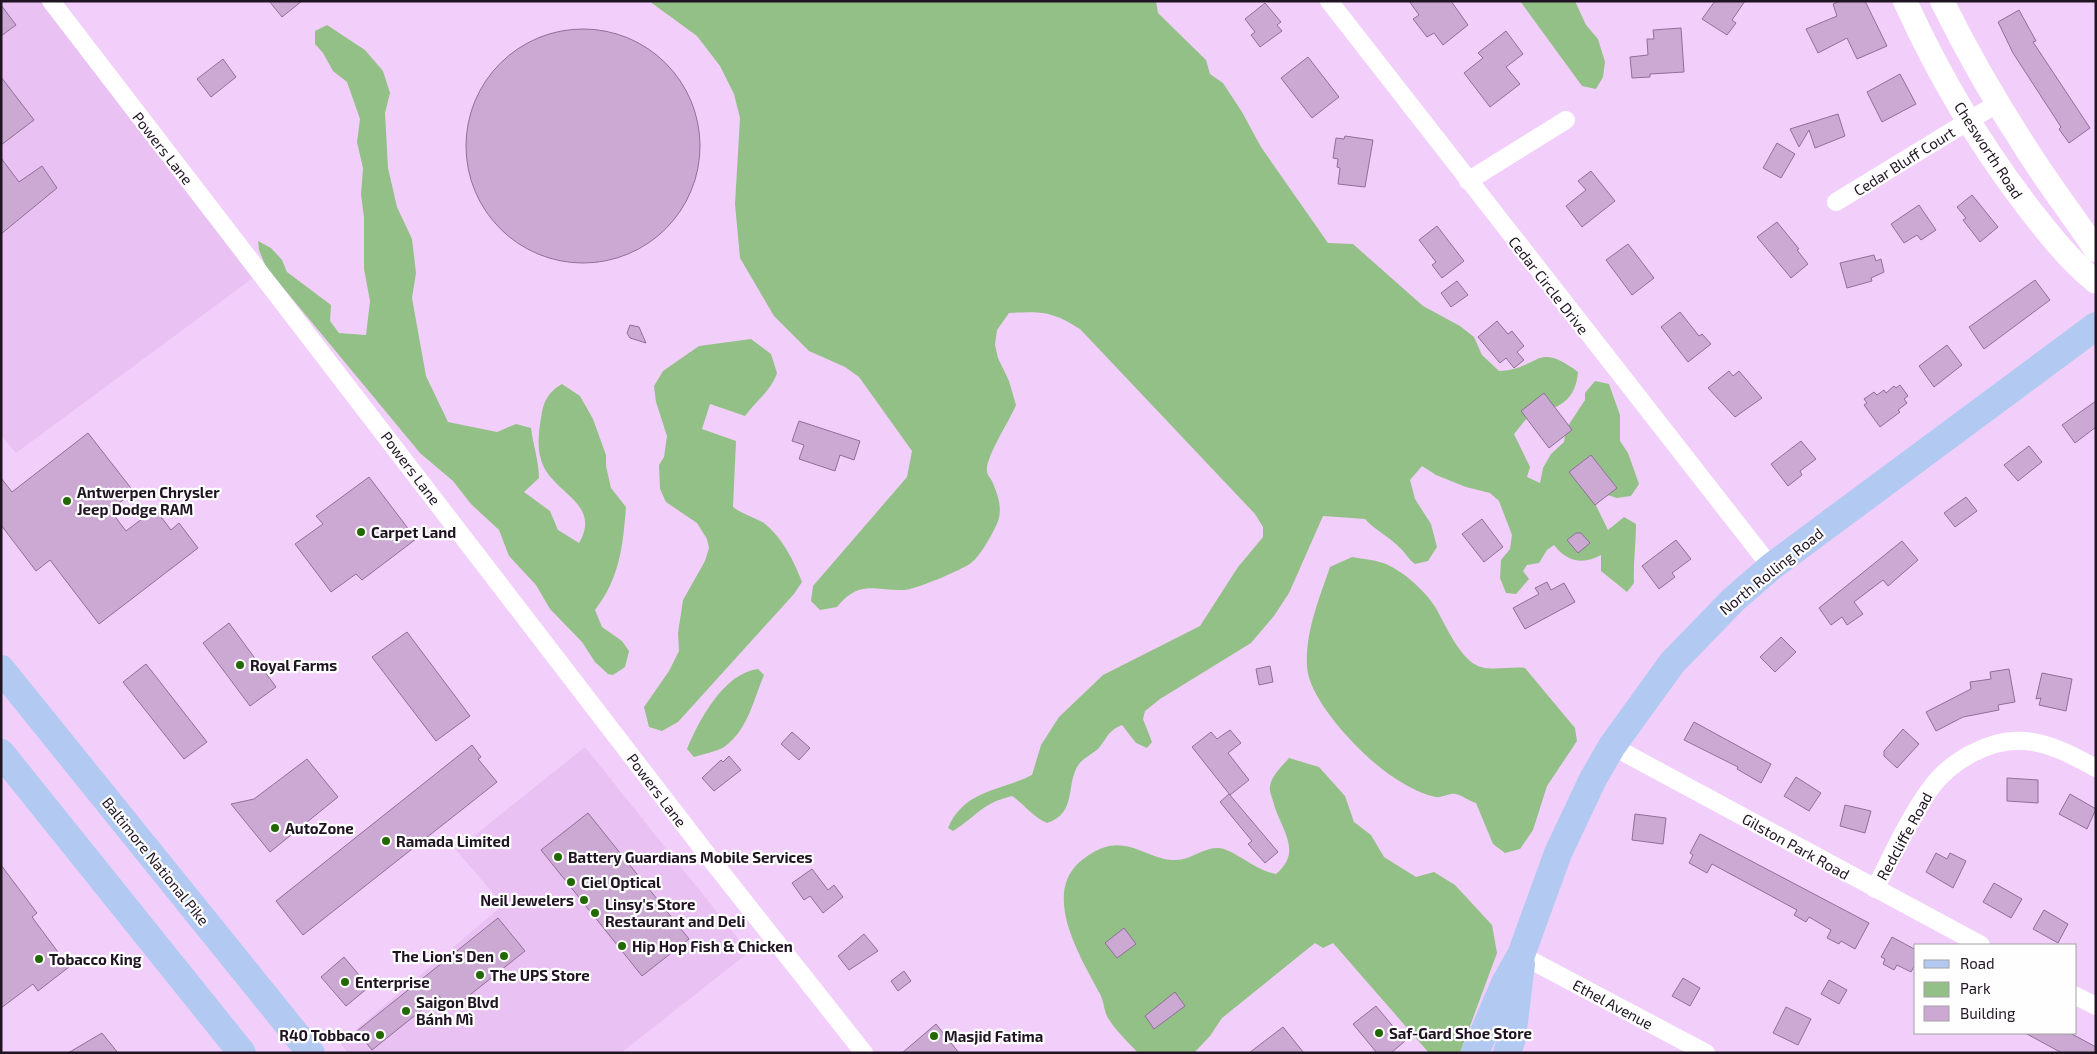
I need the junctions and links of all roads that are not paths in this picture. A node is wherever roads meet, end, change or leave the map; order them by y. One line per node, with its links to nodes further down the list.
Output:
1 (51, 1): 25 (street, Powers Lane)
2 (1329, 1): 8 (street, Cedar Circle Drive)
3 (1906, 1): 7 (street, Chesworth Road)
4 (1942, 1): 5 (street)
5 (1998, 103): 7 (street, Cedar Bluff Court); 10 (street)
6 (1566, 120): 8 (street)
7 (1969, 121): 9 (street, Cedar Bluff Court); 11 (street, Chesworth Road)
8 (1468, 181): 13 (street, Cedar Circle Drive)
9 (1836, 202)
10 (2096, 250)
11 (2096, 282)
12 (2096, 326): 13 (main road, North Rolling Road)
13 (1771, 567): 15 (main road, North Rolling Road)
14 (1, 668): 24 (main road, Baltimore National Pike)
15 (1612, 746): 18 (street, Gilston Park Road); 20 (main road, North Rolling Road)
16 (1, 753): 23 (main road)
17 (2096, 768): 18 (street, Redcliffe Road)
18 (1875, 888): 19 (street, Gilston Park Road)
19 (1979, 944)
20 (1521, 955): 26 (main road, North Rolling Road); 27 (main road, North Rolling Road); 28 (street, Ethel Avenue)
21 (2077, 996): 22 (street)
22 (2096, 1006)
23 (242, 1053)
24 (311, 1053)
25 (864, 1053)
26 (1475, 1053)
27 (1507, 1053)
28 (1706, 1053)

